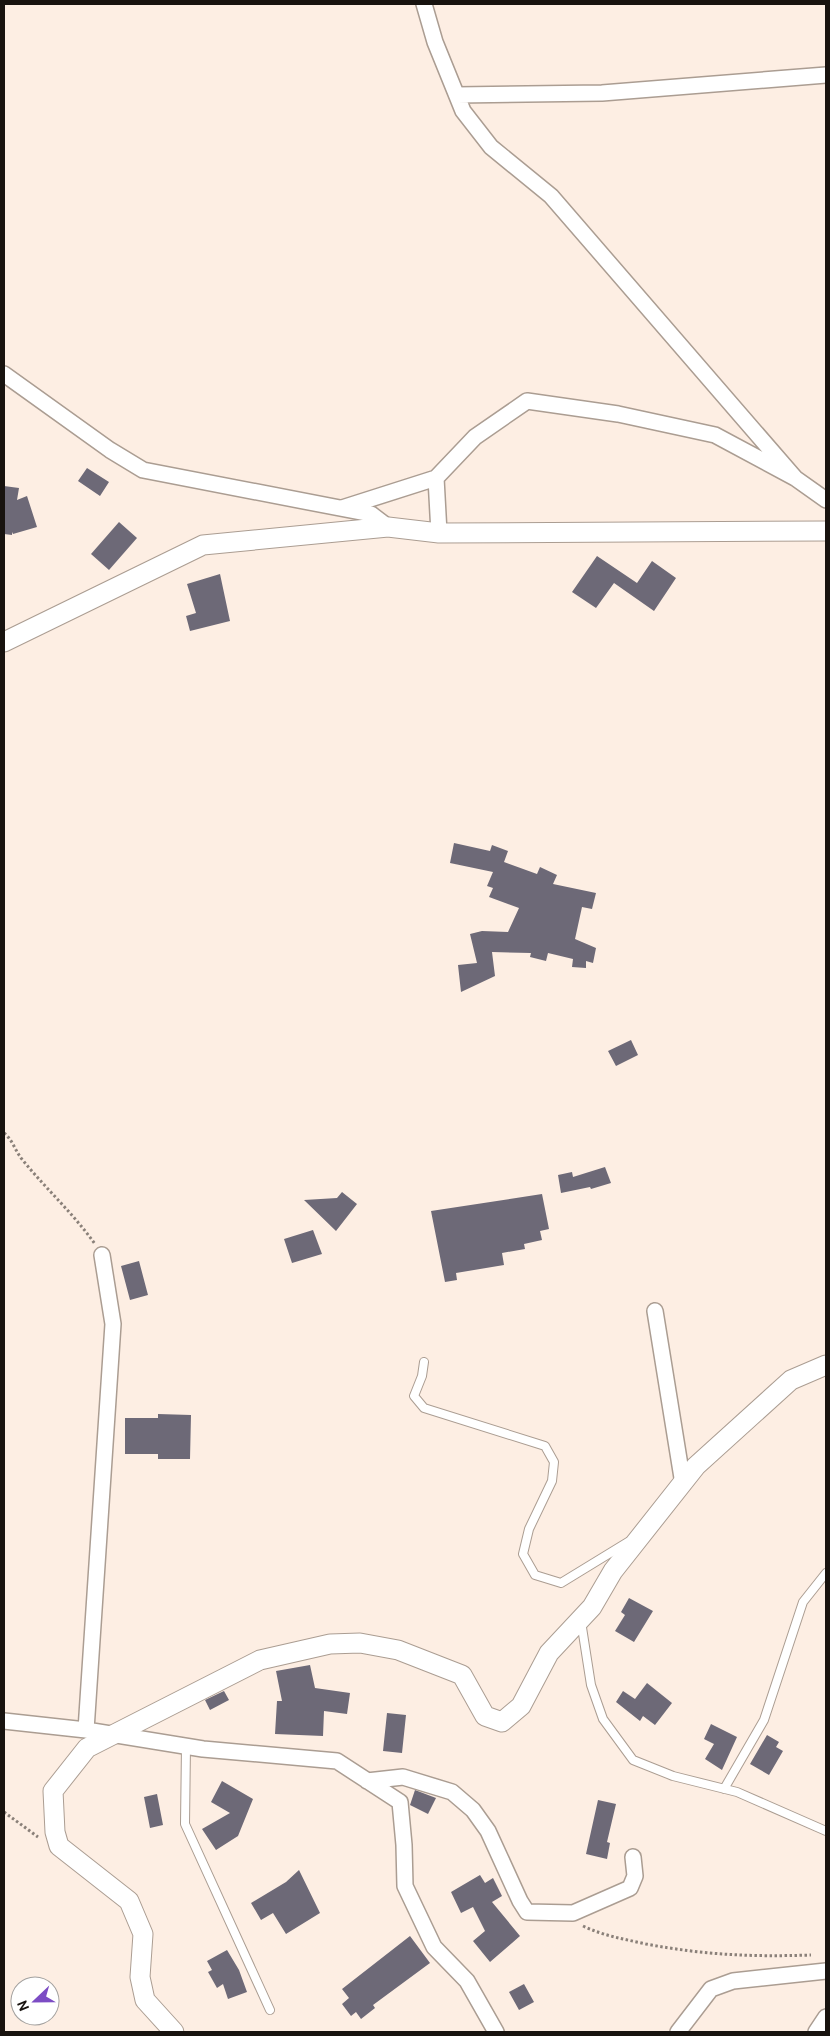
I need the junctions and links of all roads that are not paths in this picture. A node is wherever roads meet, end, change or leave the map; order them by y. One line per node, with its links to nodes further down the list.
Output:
1 (424, 4): 3 (street)
2 (826, 75): 3 (street)
3 (457, 95): 6 (street)
4 (4, 374): 8 (street)
5 (436, 478): 6 (street); 8 (street); 11 (street)
6 (795, 478): 7 (street)
7 (826, 500)
8 (342, 508): 9 (street)
9 (388, 527): 11 (street); 12 (street)
10 (826, 531): 11 (street)
11 (439, 533)
12 (4, 642)
13 (102, 1255): 22 (street)
14 (655, 1311): 17 (street)
15 (424, 1362): 18 (lane)
16 (826, 1365): 17 (street)
17 (683, 1484): 18 (street)
18 (648, 1528): 20 (street)
19 (826, 1573): 26 (lane)
20 (581, 1619): 23 (street); 26 (lane)
21 (4, 1721): 22 (street)
22 (86, 1730): 23 (street)
23 (113, 1734): 24 (street); 32 (street)
24 (186, 1746): 25 (street); 30 (lane)
25 (367, 1781): 28 (street); 33 (street)
26 (724, 1789): 27 (lane)
27 (826, 1832)
28 (633, 1857)
29 (826, 1971): 34 (street)
30 (270, 2010)
31 (826, 2017): 35 (street)
32 (174, 2032)
33 (496, 2032)
34 (678, 2032)
35 (816, 2032)

